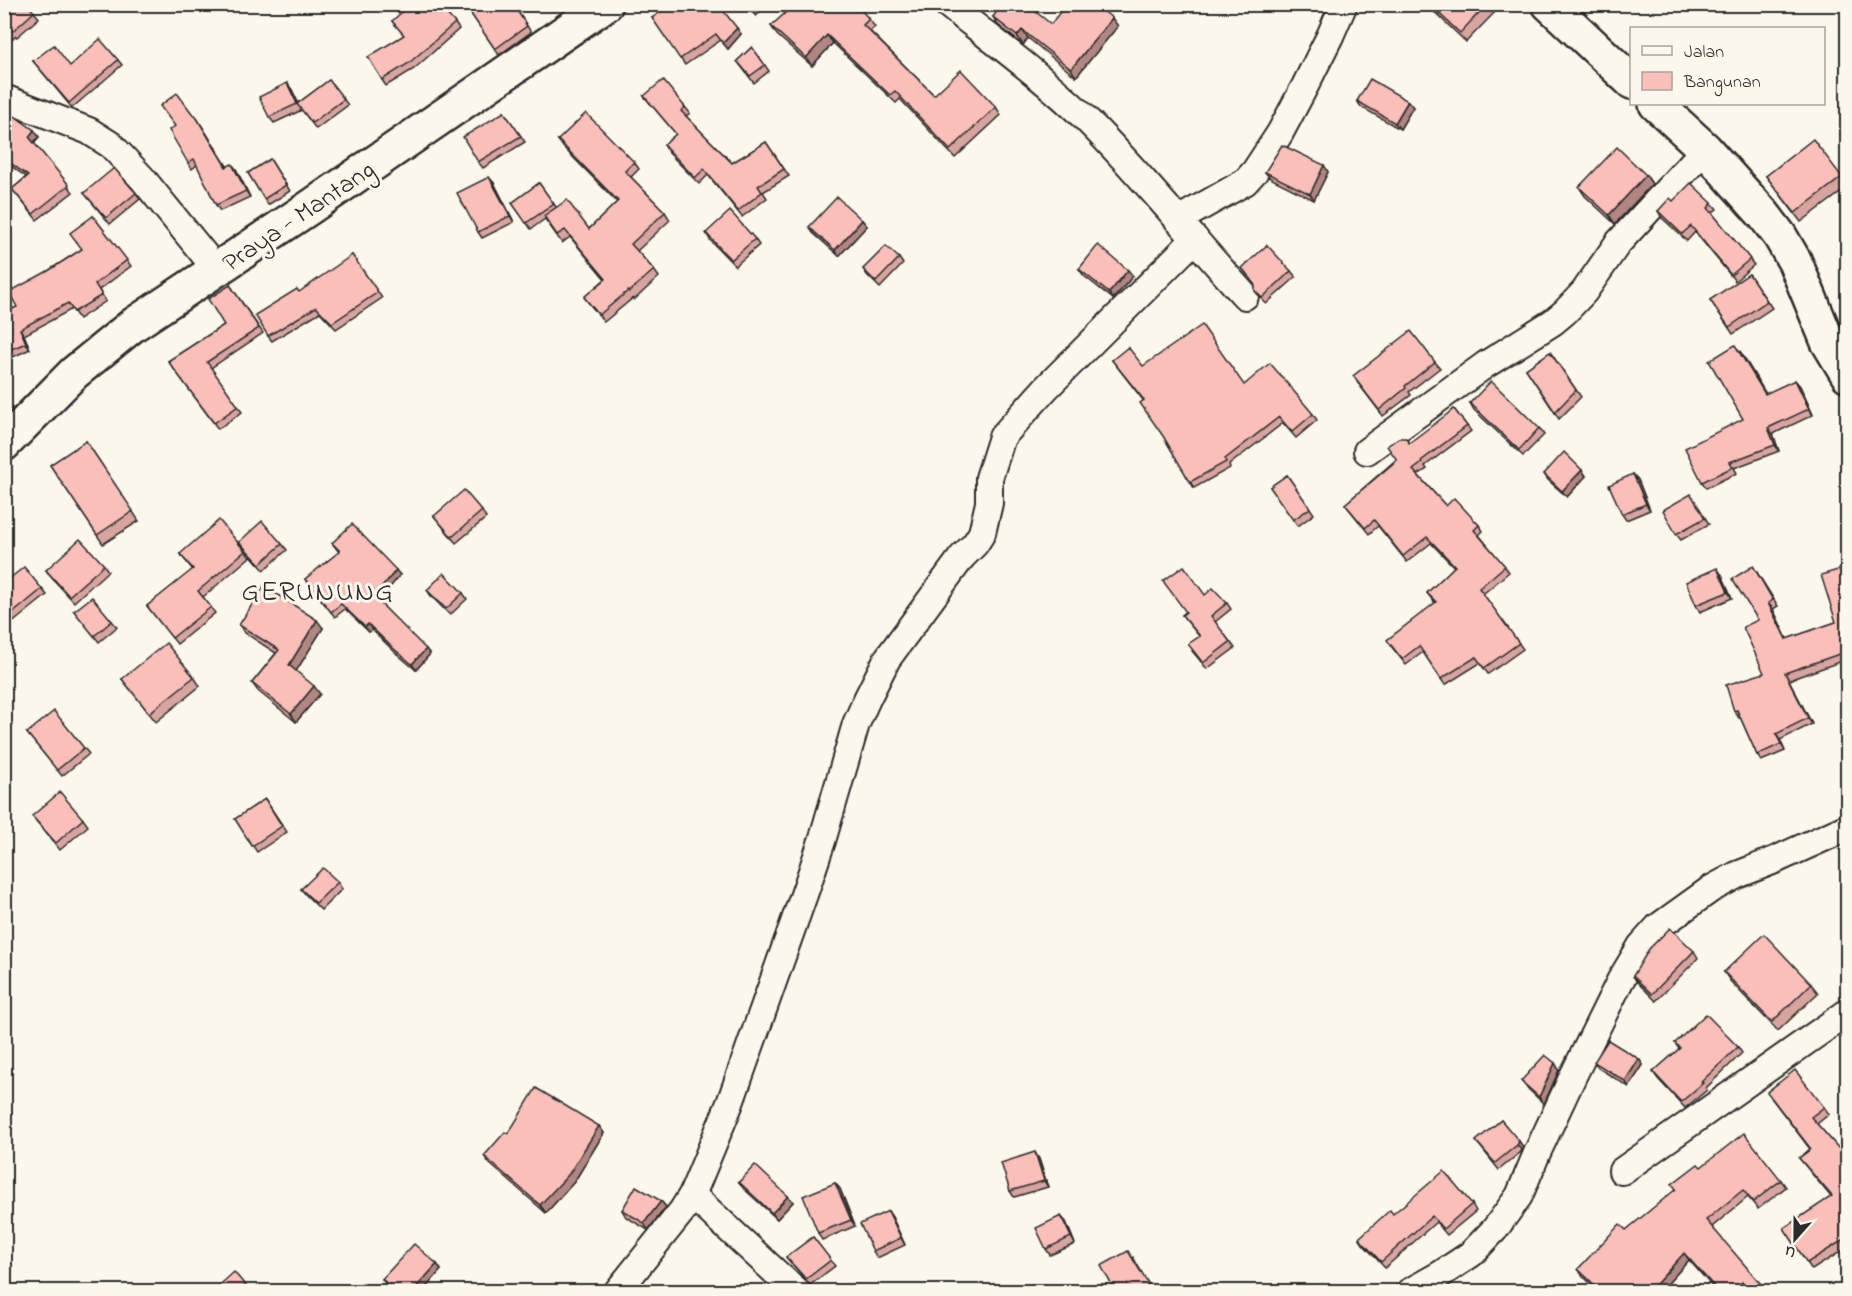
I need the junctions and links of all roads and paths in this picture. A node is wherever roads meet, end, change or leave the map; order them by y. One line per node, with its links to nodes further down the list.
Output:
1 (606, 4): 11 (main road, Praya - Mantang)
2 (947, 4): 9 (street)
3 (1344, 4): 9 (street)
4 (1549, 4): 5 (main road)
5 (1630, 80)
6 (4, 98): 11 (street)
7 (1657, 105): 8 (main road)
8 (1706, 149): 13 (main road); 15 (street)
9 (1178, 219): 10 (street)
10 (1195, 239): 12 (street); 19 (street)
11 (216, 269): 14 (main road, Praya - Mantang)
12 (1245, 296)
13 (1848, 375)
14 (4, 444)
15 (1367, 451)
16 (1848, 827): 22 (street)
17 (1848, 1012): 18 (street)
18 (1623, 1171)
19 (692, 1195): 20 (street); 21 (street)
20 (617, 1292)
21 (797, 1292)
22 (1409, 1292)

